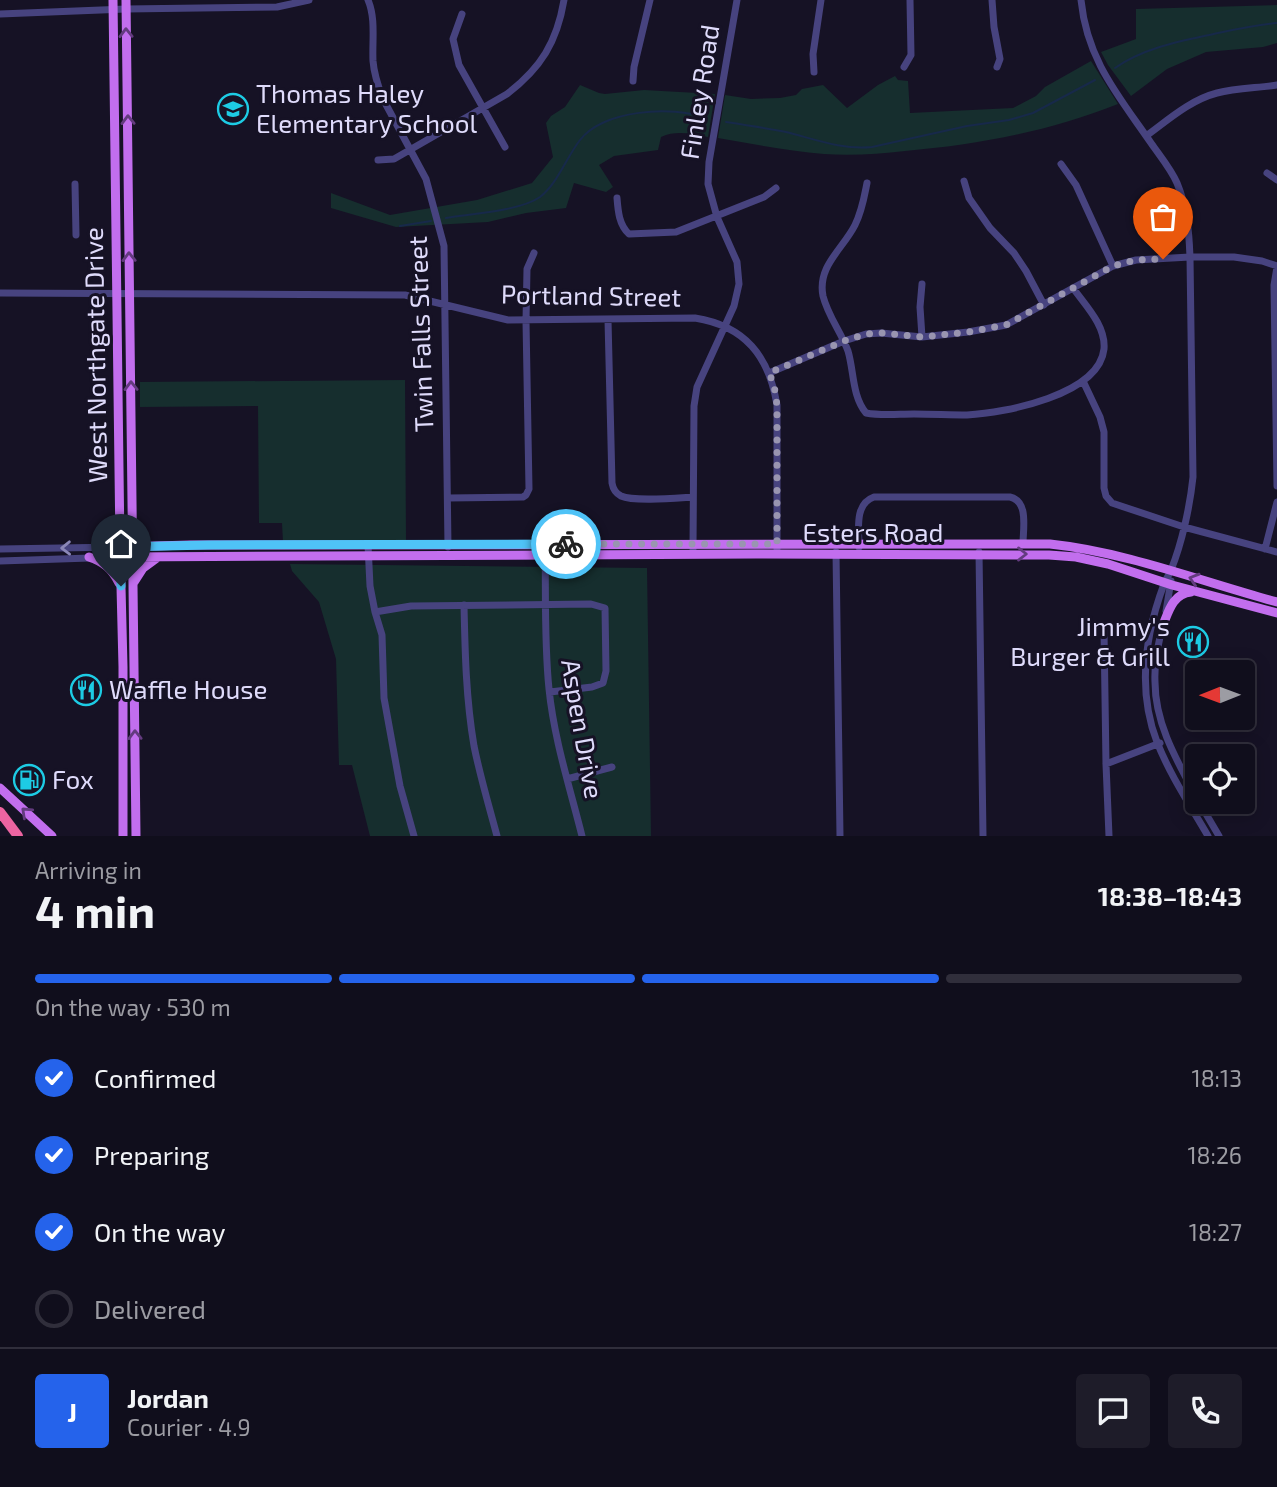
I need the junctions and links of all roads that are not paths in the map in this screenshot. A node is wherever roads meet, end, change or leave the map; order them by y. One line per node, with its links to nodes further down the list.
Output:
1 (173, 0): 14 (street)
2 (309, 0): 11 (street)
3 (368, 0): 25 (street, Twin Falls Street)
4 (564, 0): 22 (street)
5 (650, 0): 20 (street)
6 (737, 0): 37 (street, Finley Road)
7 (821, 0): 19 (street)
8 (910, 0): 18 (street)
9 (992, 0): 17 (street)
10 (1082, 0): 23 (street)
11 (255, 4): 14 (street)
12 (113, 5): 13 (street); 15 (street); 33 (main road, West Northgate Drive)
13 (126, 5): 14 (street); 34 (main road, West Northgate Drive, one-way to 13)
14 (173, 9)
15 (0, 14)
16 (462, 14): 22 (street)
17 (997, 66)
18 (904, 68)
19 (814, 72)
20 (633, 81)
21 (1277, 85): 23 (street)
22 (482, 108): 24 (street); 25 (street)
23 (1146, 136): 40 (street)
24 (505, 147)
25 (410, 149): 26 (street); 48 (street, Twin Falls Street)
26 (378, 160)
27 (1061, 164): 41 (street)
28 (1267, 173): 29 (street)
29 (1277, 180)
30 (964, 181): 49 (street)
31 (867, 183): 54 (street)
32 (75, 184): 38 (street)
33 (115, 184): 34 (main road); 46 (main road, West Northgate Drive)
34 (128, 184): 47 (main road, West Northgate Drive, one-way to 34)
35 (776, 188): 37 (street)
36 (617, 198): 37 (street)
37 (717, 217): 52 (street, Finley Road)
38 (76, 235)
39 (534, 253): 51 (street)
40 (1190, 257): 41 (street); 42 (street); 64 (street)
41 (1113, 266): 44 (street)
42 (1277, 266): 59 (street)
43 (922, 284): 53 (street)
44 (1073, 288): 49 (street); 56 (street)
45 (0, 293): 46 (street, Portland Street)
46 (116, 293): 47 (street, Portland Street); 58 (main road, West Northgate Drive)
47 (130, 293): 48 (street, Portland Street); 57 (main road, West Northgate Drive, one-way to 47)
48 (445, 304): 51 (street, Portland Street); 62 (street, Twin Falls Street)
49 (1044, 305): 53 (street)
50 (608, 320): 51 (street, Portland Street); 52 (street, Portland Street); 61 (street)
51 (526, 321): 62 (street)
52 (724, 327): 55 (street, Portland Street); 61 (street, Finley Road)
53 (922, 337): 54 (street)
54 (844, 341): 55 (street); 56 (street)
55 (769, 373): 68 (street, Portland Street)
56 (1083, 382): 64 (street)
57 (131, 416): 58 (main road); 77 (main road, West Northgate Drive)
58 (118, 420): 76 (main road, West Northgate Drive)
59 (1277, 475): 60 (street)
60 (1277, 486)
61 (693, 497): 67 (street, Finley Road)
62 (448, 499): 75 (street, Twin Falls Street)
63 (1277, 502): 72 (street)
64 (1184, 527): 72 (street); 83 (street)
65 (545, 544): 67 (main road, Esters Road); 75 (main road, Esters Road); 79 (street, Aspen Drive)
66 (1023, 544): 70 (street); 71 (main road, Esters Road); 83 (main road, Esters Road)
67 (693, 549): 68 (main road, Esters Road); 79 (main road, Esters Road)
68 (777, 549): 69 (main road, Esters Road)
69 (836, 549): 70 (main road, Esters Road); 116 (street)
70 (859, 549): 71 (main road, Esters Road)
71 (979, 549): 85 (main road, Esters Road, one-way to 85); 117 (street)
72 (1265, 549): 78 (street)
73 (0, 550): 76 (street, Esters Road, one-way to 73)
74 (369, 550): 75 (main road, Esters Road); 77 (main road, Esters Road); 80 (main road, Esters Road); 93 (street)
75 (448, 550): 79 (main road, Esters Road)
76 (120, 552): 77 (main road, Esters Road); 81 (street, Esters Road); 86 (main road, West Northgate Drive)
77 (133, 552): 80 (main road, Esters Road); 84 (main road, West Northgate Drive)
78 (1277, 552)
79 (545, 555): 91 (street, Aspen Drive)
80 (160, 556): 84 (main road)
81 (89, 557): 82 (street, Esters Road); 86 (main road)
82 (0, 561)
83 (1171, 572): 85 (street); 88 (main road, Esters Road, one-way to 83)
84 (133, 584): 97 (main road, West Northgate Drive)
85 (1168, 584): 87 (main road, Esters Road); 95 (street); 101 (street)
86 (121, 586): 98 (main road, West Northgate Drive)
87 (1196, 592): 92 (main road, Esters Road); 95 (main road)
88 (1258, 597): 89 (main road, Esters Road); 92 (main road)
89 (1277, 602)
90 (464, 605): 91 (street); 93 (street); 114 (street)
91 (546, 606): 99 (street, Aspen Drive); 99 (street)
92 (1254, 607): 94 (main road, Esters Road)
93 (375, 612): 113 (street)
94 (1277, 613)
95 (1163, 625): 100 (street)
96 (1104, 630): 102 (street)
97 (134, 666): 98 (main road); 112 (main road, West Northgate Drive, one-way to 97)
98 (123, 667): 111 (main road, West Northgate Drive)
99 (550, 692): 105 (street, Aspen Drive)
100 (1167, 740): 101 (street); 104 (street)
101 (1158, 744): 102 (street); 119 (street)
102 (1105, 764): 118 (street)
103 (612, 767): 105 (street)
104 (1185, 774)
105 (567, 779): 115 (street, Aspen Drive)
106 (0, 788): 110 (main road, one-way to 106)
107 (0, 812): 109 (highway)
108 (1207, 814): 120 (street)
109 (18, 836)
110 (52, 836)
111 (123, 836)
112 (136, 836)
113 (414, 836)
114 (497, 836)
115 (582, 836)
116 (840, 836)
117 (983, 836)
118 (1109, 836)
119 (1208, 836)
120 (1219, 836)

